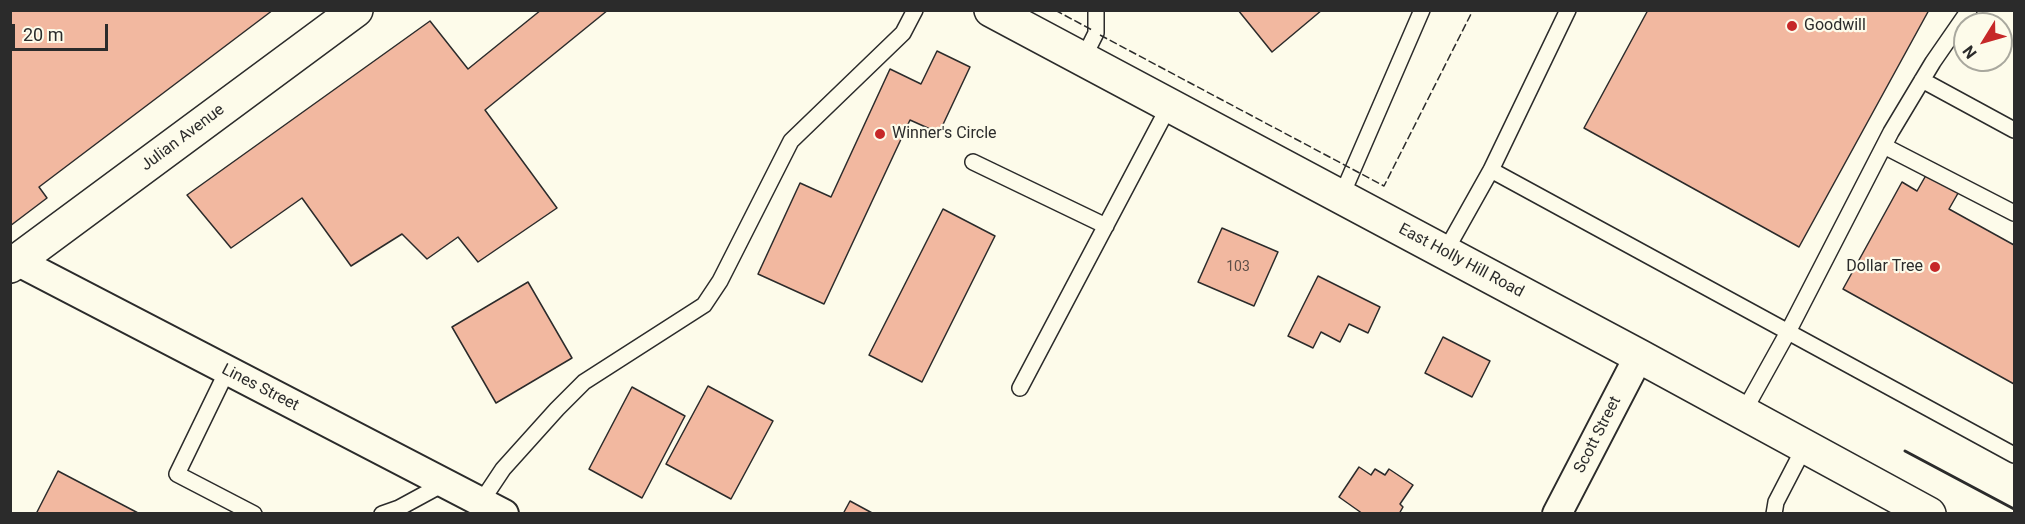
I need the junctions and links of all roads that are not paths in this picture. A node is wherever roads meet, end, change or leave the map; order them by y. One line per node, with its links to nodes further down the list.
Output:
1 (356, 10): 19 (street, Julian Avenue)
2 (915, 10): 28 (lane)
3 (991, 10): 8 (street, East Holly Hill Road)
4 (1096, 10): 8 (lane)
5 (1422, 10): 15 (lane)
6 (1568, 10): 14 (lane)
7 (1969, 10): 9 (lane)
8 (1083, 59): 10 (street, East Holly Hill Road)
9 (1922, 80): 11 (lane); 12 (lane)
10 (1169, 106): 15 (street, East Holly Hill Road); 17 (lane)
11 (2014, 130)
12 (1884, 146): 16 (lane); 20 (lane)
13 (973, 162): 17 (lane)
14 (1491, 170): 18 (lane); 20 (lane)
15 (1341, 197): 18 (street, East Holly Hill Road)
16 (2014, 213)
17 (1106, 226): 23 (lane)
18 (1445, 252): 21 (street, East Holly Hill Road)
19 (14, 263): 22 (street, Lines Street)
20 (1788, 332): 24 (lane); 26 (lane)
21 (1639, 356): 24 (street, East Holly Hill Road); 31 (street, Scott Street)
22 (227, 371): 27 (street, Lines Street); 29 (lane)
23 (1020, 388)
24 (1743, 412): 25 (street, East Holly Hill Road)
25 (1805, 446): 32 (lane); 33 (street, East Holly Hill Road)
26 (2014, 454)
27 (445, 483): 28 (street, Lines Street); 30 (lane)
28 (493, 508)
29 (254, 513)
30 (382, 513)
31 (1557, 513)
32 (1774, 513)
33 (1929, 513)

